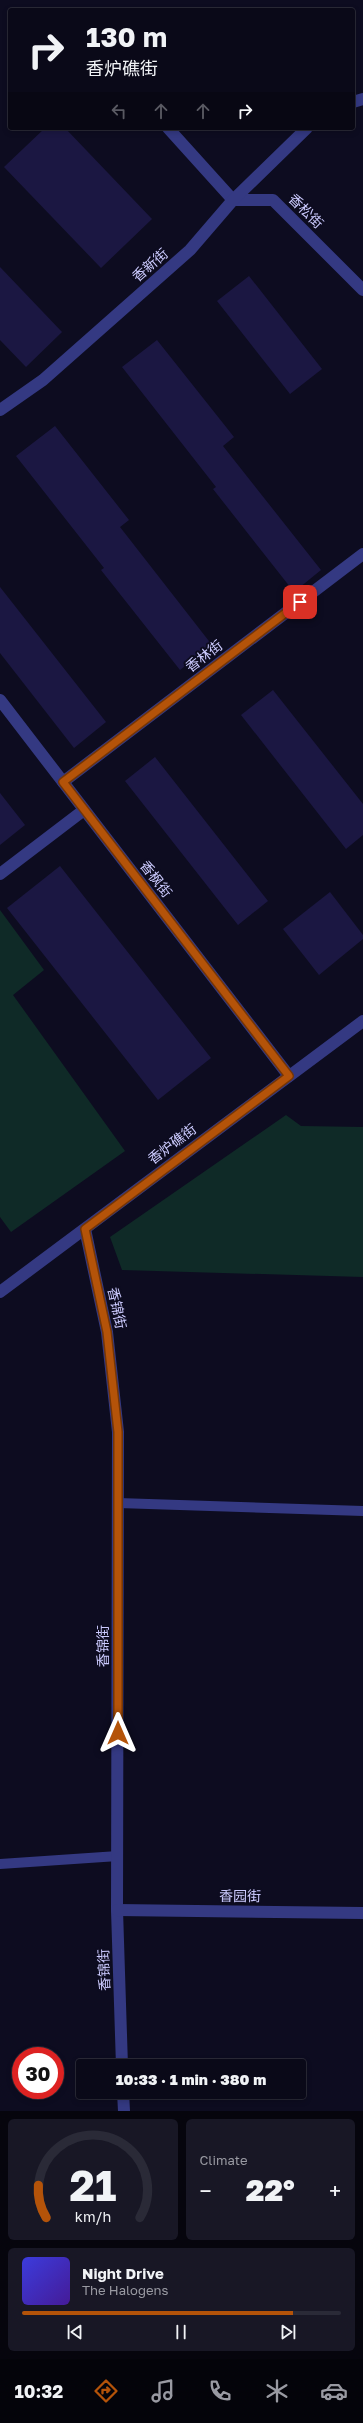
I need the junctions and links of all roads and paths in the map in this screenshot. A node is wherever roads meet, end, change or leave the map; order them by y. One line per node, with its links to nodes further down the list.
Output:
1 (170, 130): 3 (street)
2 (305, 130): 3 (street, 香新街)
3 (233, 200): 4 (street, 香松街); 5 (street, 香新街)
4 (363, 290)
5 (0, 410)
6 (363, 554): 8 (street, 香林街)
7 (0, 700): 8 (street, 香枫街)
8 (63, 782): 9 (street, 香枫街)
9 (84, 810): 10 (street); 12 (street, 香枫街)
10 (0, 874)
11 (363, 1021): 12 (street, 香炉礁街)
12 (289, 1076): 13 (street, 香炉礁街)
13 (85, 1229): 14 (street, 香炉礁街); 15 (street, 香锦街)
14 (0, 1292)
15 (118, 1503): 16 (lane); 17 (street, 香锦街)
16 (363, 1512)
17 (118, 1856): 18 (lane); 19 (street, 香锦街)
18 (0, 1864)
19 (117, 1910): 20 (street, 香园街); 21 (street, 香锦街)
20 (363, 1913)
21 (122, 2059)
22 (123, 2099): 23 (street)
23 (124, 2111)

